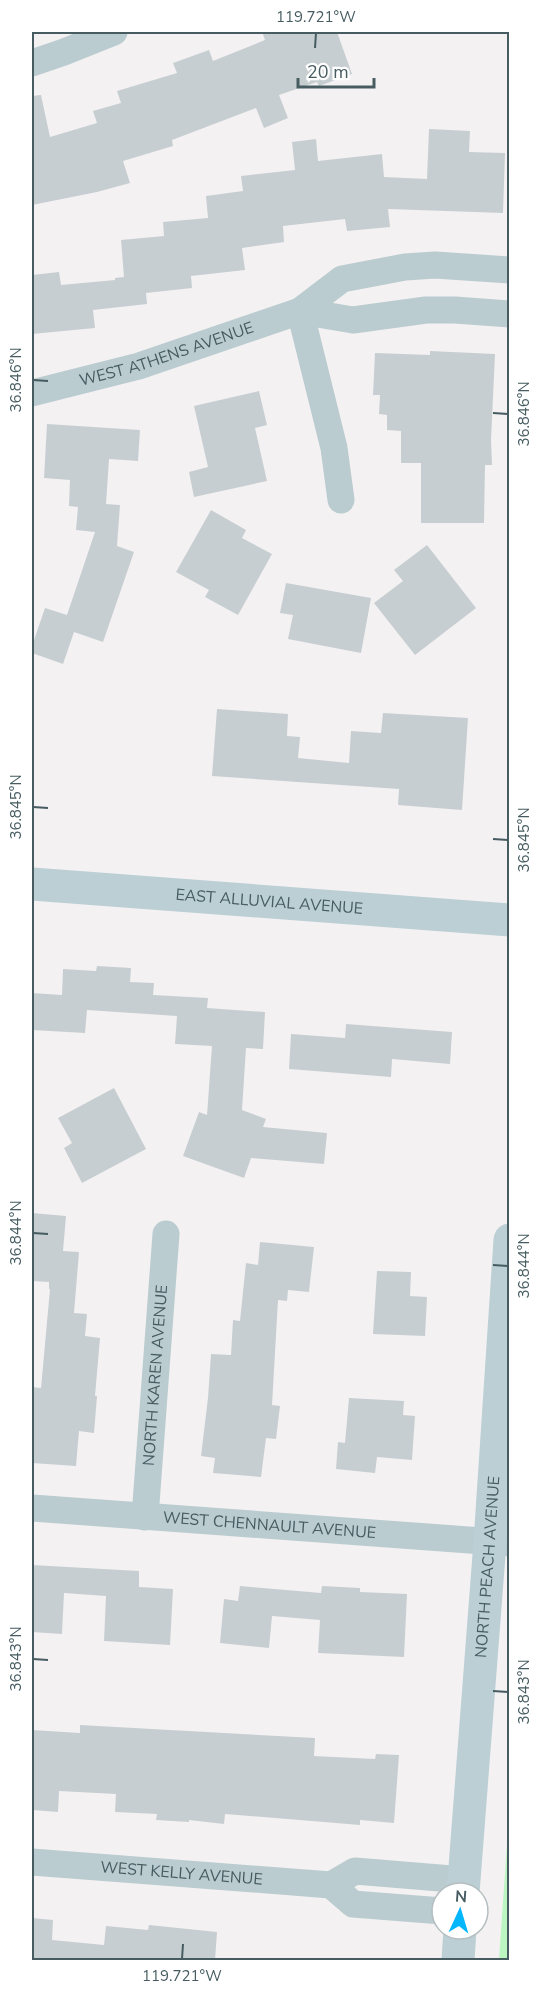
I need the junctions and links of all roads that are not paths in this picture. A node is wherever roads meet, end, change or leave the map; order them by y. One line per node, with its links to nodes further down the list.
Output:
1 (114, 32): 2 (street)
2 (32, 63)
3 (510, 270): 4 (street, WEST ATHENS AVENUE)
4 (300, 311): 5 (street, WEST ATHENS AVENUE); 6 (street, WEST ATHENS AVENUE); 7 (street)
5 (510, 314)
6 (32, 393)
7 (341, 500)
8 (32, 884): 9 (street, EAST ALLUVIAL AVENUE)
9 (510, 920)
10 (166, 1234): 13 (street, NORTH KAREN AVENUE)
11 (510, 1240): 14 (street, NORTH PEACH AVENUE)
12 (32, 1508): 13 (street, WEST CHENNAULT AVENUE)
13 (145, 1517): 14 (street, WEST CHENNAULT AVENUE)
14 (500, 1542): 17 (street, NORTH PEACH AVENUE)
15 (32, 1862): 18 (street, WEST KELLY AVENUE)
16 (430, 1881): 18 (street)
17 (464, 1881)
18 (331, 1885): 19 (street)
19 (430, 1910)
20 (459, 1941): 21 (street)
21 (458, 1960)

